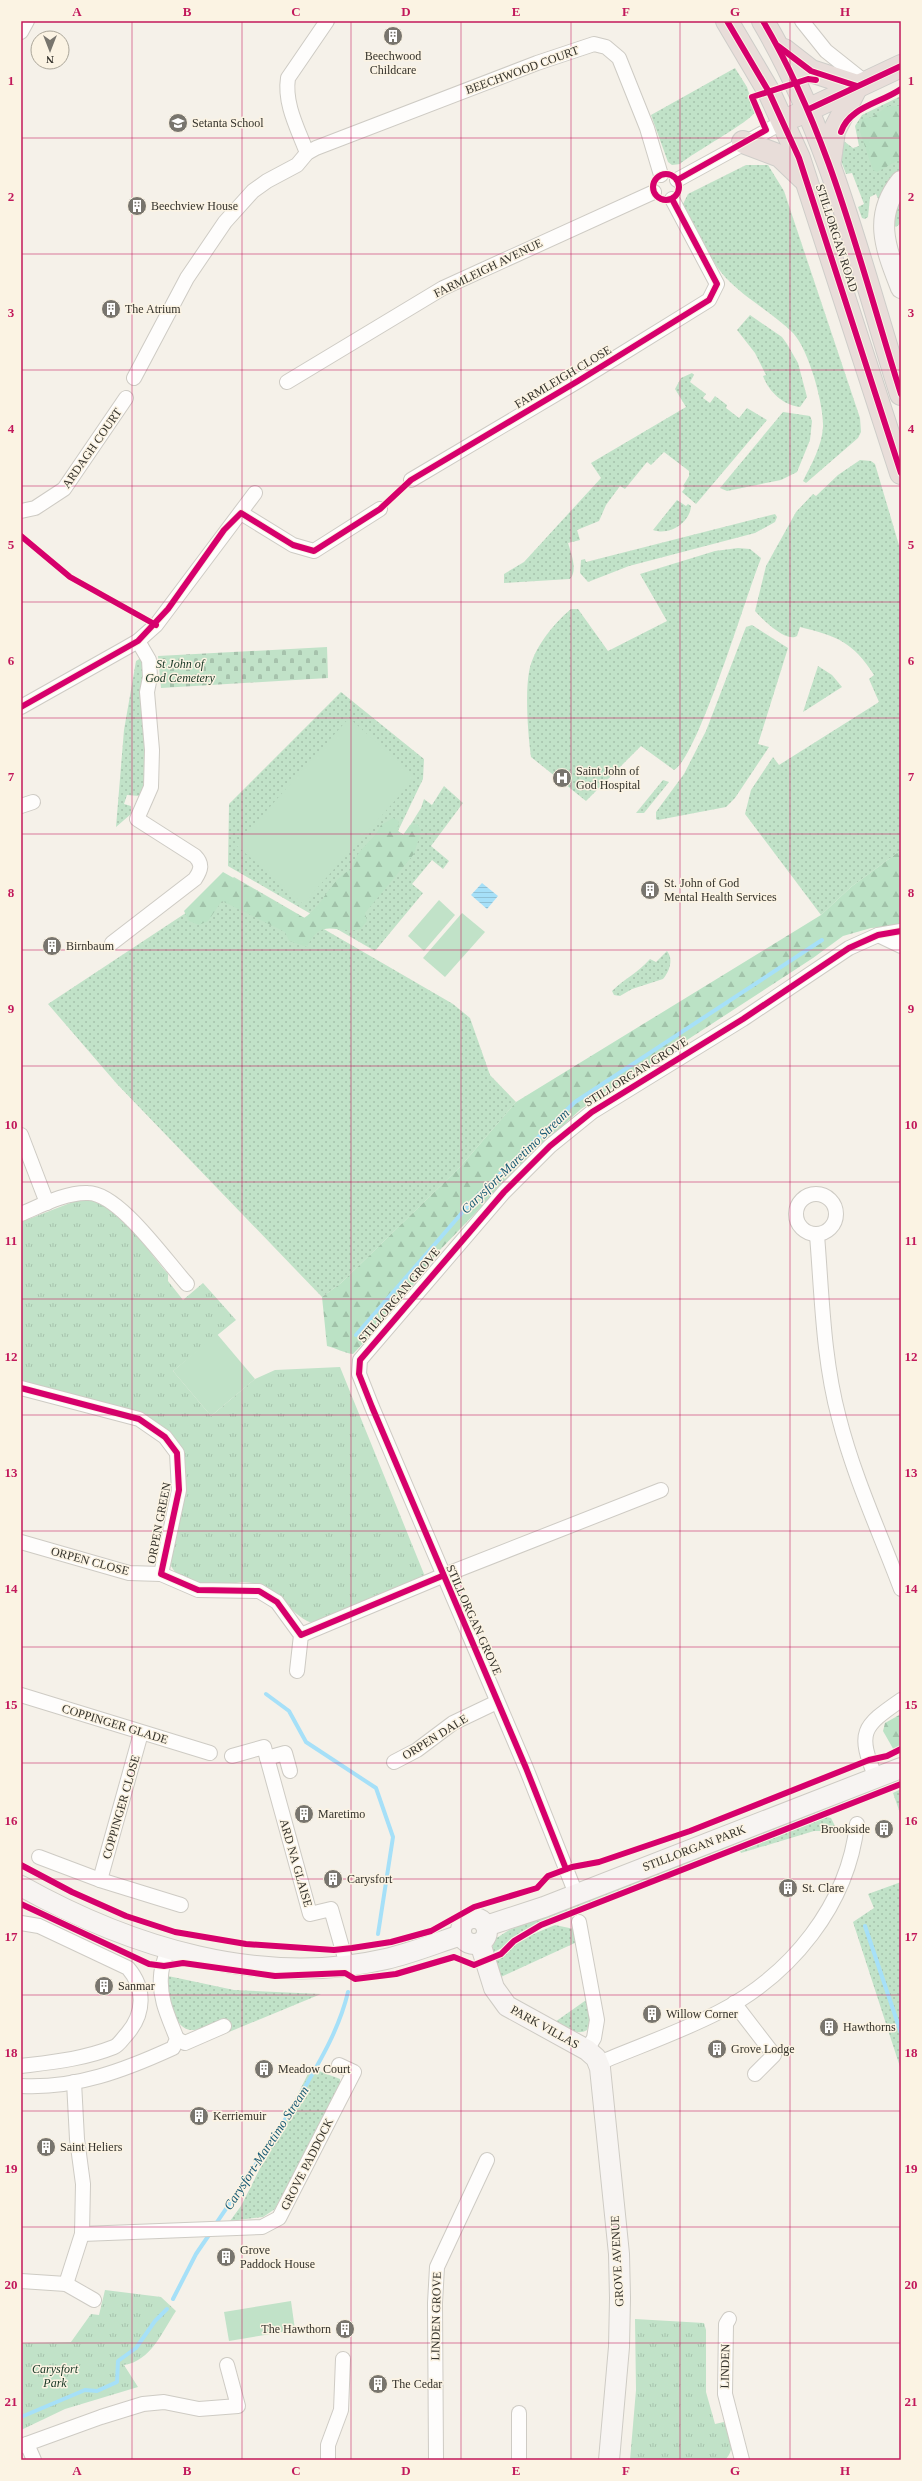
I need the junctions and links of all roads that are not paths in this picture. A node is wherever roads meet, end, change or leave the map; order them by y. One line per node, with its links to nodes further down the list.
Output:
1 (27, 21): 6 (street)
2 (327, 21): 13 (street)
3 (727, 21): 11 (highway, STILLORGAN ROAD)
4 (763, 21): 7 (highway, STILLORGAN ROAD)
5 (802, 21): 9 (street)
6 (21, 32)
7 (777, 45): 9 (highway); 10 (highway, STILLORGAN ROAD)
8 (901, 66): 9 (highway)
9 (861, 84): 10 (highway); 14 (highway)
10 (809, 109): 11 (highway); 14 (highway, STILLORGAN ROAD)
11 (783, 122): 12 (street); 18 (highway, STILLORGAN ROAD)
12 (743, 142): 16 (street); 18 (highway)
13 (307, 153): 15 (street, BEECHWOOD COURT); 22 (street, BEECHWOOD COURT)
14 (830, 163): 24 (highway, STILLORGAN ROAD)
15 (661, 175): 16 (street); 19 (street)
16 (677, 180): 20 (street)
17 (901, 181): 21 (main road)
18 (808, 186): 26 (highway, STILLORGAN ROAD)
19 (654, 192): 20 (street); 23 (street, FARMLEIGH AVENUE)
20 (672, 199): 27 (street, FARMLEIGH CLOSE)
21 (901, 288)
22 (134, 378)
23 (287, 382)
24 (901, 394)
25 (126, 398): 30 (street, ARDAGH COURT)
26 (901, 473)
27 (411, 480)
28 (255, 493): 31 (street)
29 (380, 509): 31 (street)
30 (21, 511)
31 (241, 513): 32 (street)
32 (138, 641): 33 (street); 36 (street)
33 (21, 707)
34 (901, 931): 35 (street, STILLORGAN GROVE)
35 (878, 935): 37 (street); 47 (street, STILLORGAN GROVE)
36 (112, 943)
37 (901, 946)
38 (21, 1135): 39 (street)
39 (47, 1203): 40 (street); 42 (street)
40 (21, 1214)
41 (817, 1234): 48 (street)
42 (187, 1284)
43 (21, 1388): 46 (street, ORPEN GREEN)
44 (660, 1490): 47 (street, STILLORGAN GROVE)
45 (21, 1542): 46 (street, ORPEN CLOSE)
46 (161, 1574): 49 (street, ORPEN GREEN)
47 (442, 1576): 49 (street); 53 (street, STILLORGAN GROVE)
48 (901, 1589)
49 (301, 1635): 50 (street)
50 (297, 1671)
51 (21, 1695): 54 (street, COPPINGER GLADE)
52 (901, 1700): 61 (street)
53 (497, 1702): 58 (street, ORPEN DALE); 66 (street, STILLORGAN GROVE)
54 (141, 1733): 55 (street, COPPINGER GLADE); 64 (street, COPPINGER CLOSE)
55 (210, 1753)
56 (232, 1756): 57 (street)
57 (267, 1758): 60 (street); 72 (street, ARD NA GLAISE)
58 (394, 1762)
59 (901, 1768): 61 (main road, STILLORGAN PARK)
60 (290, 1771)
61 (876, 1778): 66 (main road, STILLORGAN PARK)
62 (857, 1824): 73 (street)
63 (39, 1857): 64 (street)
64 (100, 1880): 67 (street)
65 (21, 1886): 71 (main road)
66 (576, 1894): 70 (main road, STILLORGAN PARK)
67 (182, 1905)
68 (579, 1922): 76 (street)
69 (21, 1923): 78 (street)
70 (483, 1935): 72 (main road); 76 (main road, PARK VILLAS)
71 (168, 1948): 72 (main road); 75 (street)
72 (356, 1964)
73 (734, 2003): 76 (street); 79 (street)
74 (224, 2026): 75 (street)
75 (177, 2039): 80 (street)
76 (593, 2056): 96 (main road, GROVE AVENUE)
77 (339, 2065): 83 (street, GROVE PADDOCK)
78 (21, 2066)
79 (755, 2074)
80 (74, 2082): 81 (street); 83 (street)
81 (21, 2086)
82 (487, 2160): 94 (street, LINDEN GROVE)
83 (82, 2234): 85 (street)
84 (21, 2281): 85 (street)
85 (66, 2284): 86 (street)
86 (94, 2300)
87 (729, 2319): 97 (street, LINDEN)
88 (343, 2359): 93 (street)
89 (227, 2365): 91 (street)
90 (519, 2413): 95 (street)
91 (24, 2445): 92 (street)
92 (34, 2460)
93 (328, 2460)
94 (436, 2460)
95 (519, 2460)
96 (609, 2460)
97 (742, 2460)

